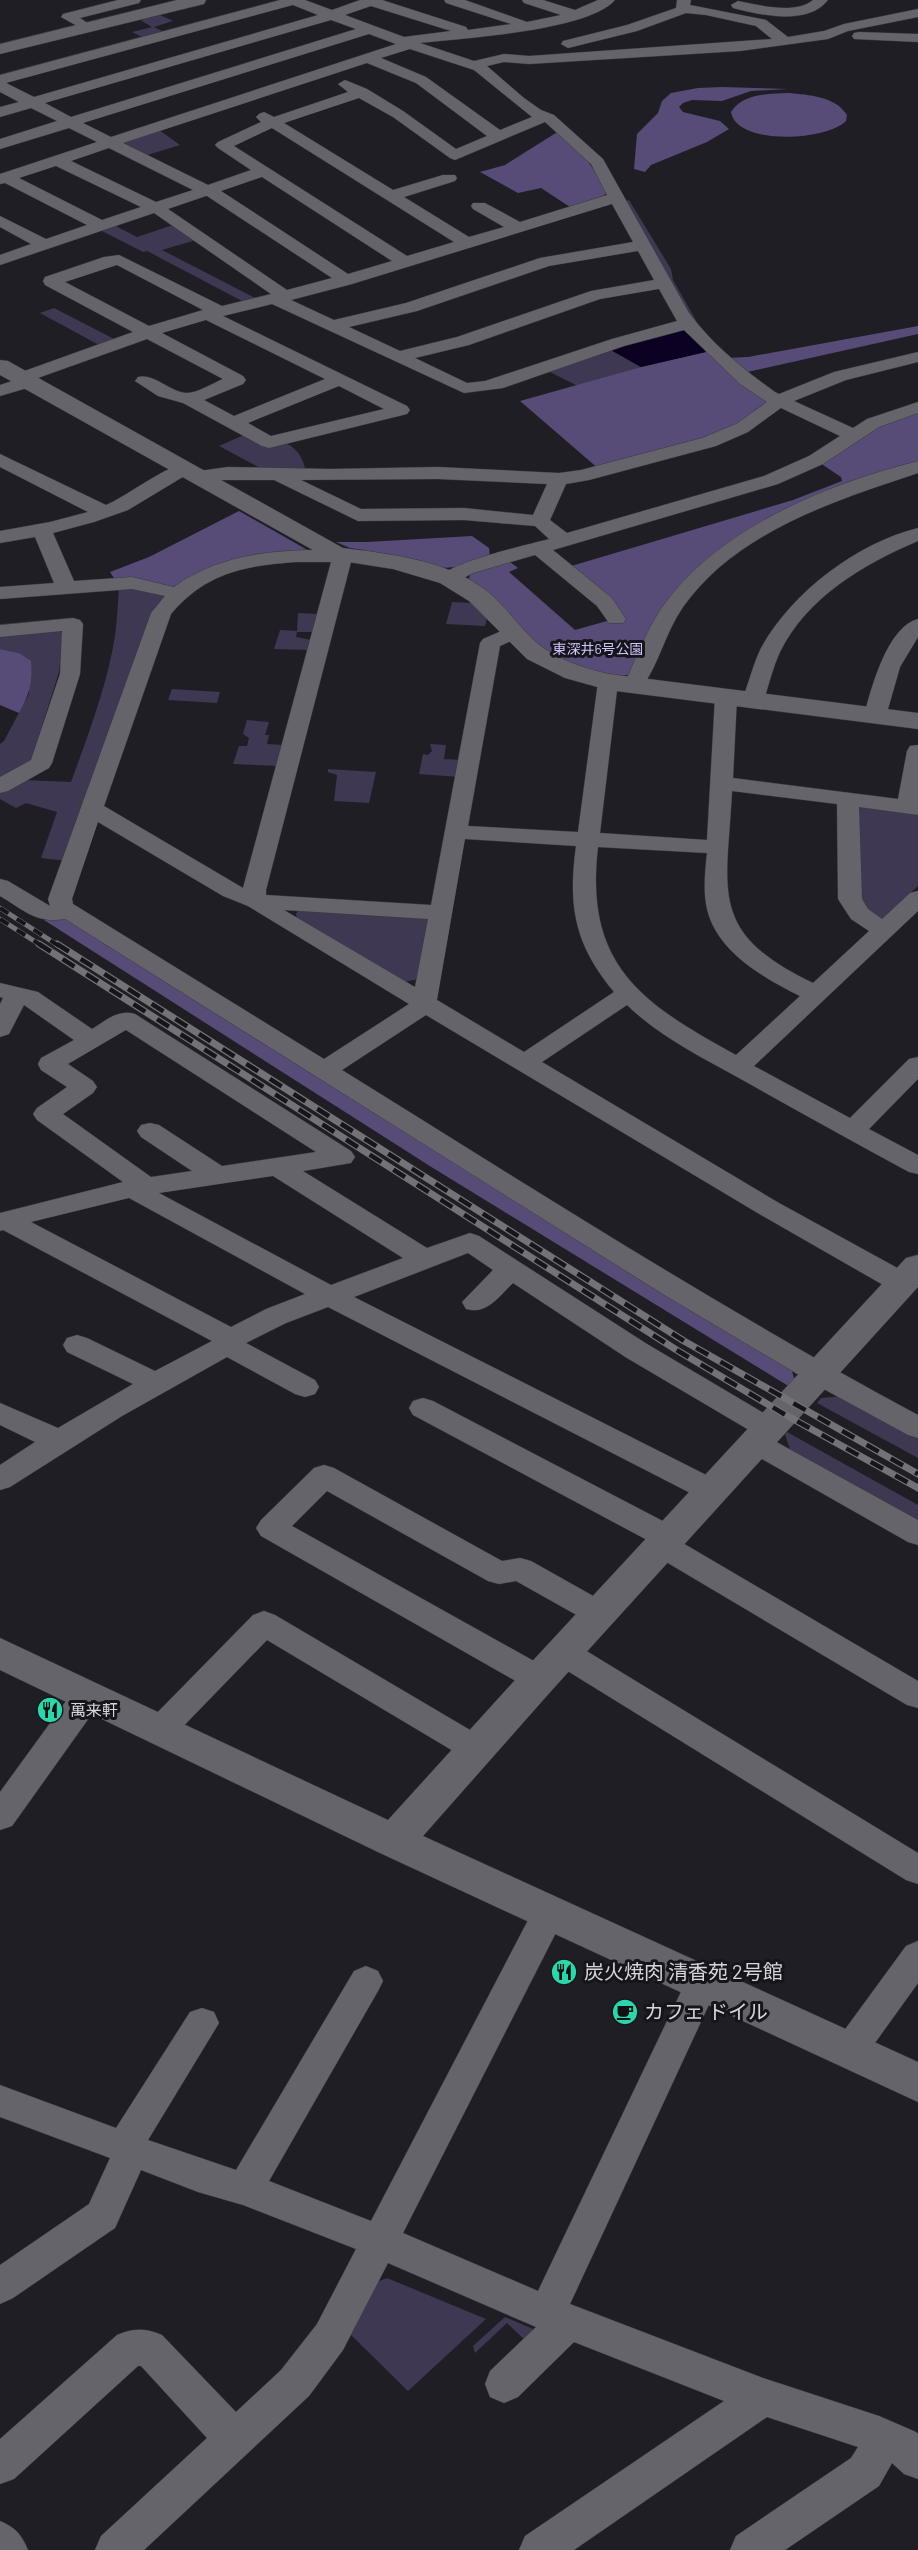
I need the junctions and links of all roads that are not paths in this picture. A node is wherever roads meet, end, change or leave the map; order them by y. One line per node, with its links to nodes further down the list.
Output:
1 (134, 0): 16 (street)
2 (294, 0): 12 (street); 21 (street)
3 (372, 0): 12 (street); 18 (street)
4 (451, 0): 15 (street)
5 (529, 0): 13 (street)
6 (608, 0): 13 (street)
7 (734, 0): 8 (street)
8 (821, 0)
9 (184, 2): 14 (street)
10 (683, 5): 22 (street); 26 (street)
11 (918, 13): 19 (street)
12 (332, 15): 17 (street); 27 (street)
13 (574, 15): 15 (street)
14 (108, 23): 16 (street); 21 (street)
15 (527, 25): 18 (street)
16 (88, 28): 24 (street)
17 (370, 29): 23 (street); 30 (street)
18 (469, 33): 23 (street)
19 (828, 35): 20 (street); 22 (street)
20 (918, 38)
21 (145, 41): 27 (street); 31 (street)
22 (784, 42): 26 (street)
23 (406, 43): 25 (street); 28 (street)
24 (0, 49)
25 (368, 58): 29 (street); 41 (street)
26 (504, 58): 28 (street)
27 (183, 59): 30 (street); 35 (street)
28 (474, 65): 38 (street)
29 (322, 73): 33 (street); 34 (street)
30 (220, 76): 34 (street); 39 (street)
31 (0, 80)
32 (0, 86): 35 (street)
33 (362, 92): 40 (street); 41 (street)
34 (258, 94): 36 (street)
35 (33, 102): 37 (street); 39 (street)
36 (235, 102): 40 (street); 42 (street)
37 (0, 112)
38 (544, 117): 41 (street); 50 (street)
39 (70, 122): 42 (street); 43 (street)
40 (273, 123): 45 (street); 49 (street)
41 (499, 137)
42 (110, 143): 44 (street); 48 (street)
43 (0, 144)
44 (57, 160): 46 (street); 52 (street)
45 (264, 171): 48 (street); 60 (street)
46 (3, 178): 54 (street)
47 (449, 178): 49 (street)
48 (207, 191): 52 (street); 61 (street)
49 (390, 196): 56 (street)
50 (618, 197): 55 (street); 58 (street)
51 (479, 206): 55 (street)
52 (154, 208): 54 (street); 63 (street)
53 (0, 221): 57 (street)
54 (100, 226): 57 (street)
55 (517, 227): 56 (street)
56 (466, 243): 60 (street)
57 (45, 245): 59 (street)
58 (643, 245): 62 (street); 66 (street)
59 (0, 260)
60 (405, 262): 61 (street)
61 (346, 280): 63 (street)
62 (664, 283): 65 (street); 68 (street)
63 (280, 297): 64 (street); 66 (street)
64 (213, 313): 67 (street); 67 (street); 72 (street)
65 (688, 324): 68 (street); 76 (street)
66 (331, 326): 68 (street)
67 (147, 333): 71 (street); 75 (street)
68 (397, 357)
69 (918, 357): 76 (street)
70 (0, 366): 71 (street)
71 (25, 380): 74 (street); 82 (street)
72 (339, 380): 78 (street); 78 (street)
73 (144, 381): 75 (street)
74 (0, 391)
75 (189, 399): 78 (street)
76 (779, 401): 79 (street); 84 (street)
77 (918, 407): 79 (street)
78 (232, 423)
79 (853, 435): 90 (street)
80 (0, 460): 85 (street)
81 (915, 471): 102 (street)
82 (192, 472): 83 (street); 85 (street); 92 (street)
83 (273, 474): 84 (street); 86 (street)
84 (560, 479): 86 (street)
85 (104, 512): 87 (street)
86 (540, 521): 90 (street)
87 (40, 529): 89 (street); 94 (street)
88 (918, 534): 104 (street)
89 (0, 537)
90 (564, 541): 91 (street)
91 (539, 548): 93 (street); 97 (street)
92 (345, 556): 93 (street); 95 (street); 118 (street)
93 (449, 578): 100 (street)
94 (66, 587): 95 (street); 96 (street)
95 (176, 592): 112 (street)
96 (0, 593)
97 (616, 619)
98 (918, 625): 105 (street)
99 (0, 630): 109 (street)
100 (513, 633): 101 (street); 113 (street)
101 (608, 682): 102 (street); 114 (street)
102 (634, 685): 103 (street)
103 (726, 697): 104 (street); 108 (street)
104 (753, 700): 105 (street)
105 (875, 716): 106 (street)
106 (918, 722)
107 (918, 750): 111 (street)
108 (723, 783): 110 (street); 115 (street)
109 (0, 786)
110 (848, 798): 111 (street); 121 (street)
111 (913, 808)
112 (93, 809): 118 (street); 119 (street)
113 (456, 832): 114 (street); 120 (street)
114 (587, 839): 115 (street); 123 (street)
115 (720, 847): 124 (street)
116 (0, 886): 119 (street)
117 (918, 898): 121 (street)
118 (256, 902): 120 (street); 125 (street)
119 (68, 911): 131 (street)
120 (441, 913): 125 (street)
121 (884, 930): 124 (street)
122 (9, 992): 126 (street); 127 (street)
123 (629, 993): 128 (street); 130 (street)
124 (816, 994): 130 (street)
125 (424, 1005): 128 (street); 131 (street)
126 (0, 1029)
127 (91, 1040): 135 (street); 137 (street)
128 (524, 1063): 141 (street)
129 (918, 1065): 133 (street)
130 (738, 1067): 133 (street)
131 (324, 1070): 146 (street)
132 (150, 1131): 136 (street)
133 (852, 1131): 134 (street)
134 (918, 1166)
135 (278, 1167): 136 (street); 139 (street)
136 (218, 1176): 137 (street)
137 (139, 1188): 138 (street); 142 (street)
138 (3, 1221): 144 (street)
139 (423, 1258): 140 (street); 142 (street)
140 (511, 1269): 143 (street); 152 (street)
141 (910, 1274): 146 (street)
142 (328, 1294): 144 (street); 155 (street)
143 (476, 1302)
144 (229, 1342): 147 (street); 148 (street)
145 (77, 1345): 147 (street)
146 (819, 1374): 151 (street); 152 (street)
147 (156, 1383): 153 (street)
148 (305, 1388)
149 (423, 1408): 157 (street)
150 (0, 1413): 153 (street)
151 (918, 1428)
152 (762, 1436): 155 (street); 156 (street)
153 (57, 1440): 154 (street)
154 (0, 1479)
155 (712, 1491): 157 (street)
156 (918, 1534)
157 (665, 1541): 158 (street); 163 (street)
158 (600, 1614): 160 (street); 161 (street)
159 (0, 1653): 162 (street)
160 (564, 1653): 161 (street); 168 (street)
161 (539, 1679): 165 (street)
162 (88, 1695): 164 (street); 166 (street)
163 (918, 1696)
164 (160, 1730): 165 (street); 167 (street)
165 (476, 1749): 167 (street)
166 (0, 1817)
167 (394, 1841): 169 (street)
168 (918, 1870)
169 (549, 1913): 172 (street); 179 (street)
170 (918, 1956): 174 (street)
171 (366, 1980): 178 (street)
172 (702, 1983): 174 (street); 181 (street)
173 (201, 2023): 177 (street)
174 (850, 2050): 175 (street)
175 (918, 2083)
176 (0, 2101): 177 (street)
177 (127, 2150): 178 (street); 180 (street)
178 (245, 2189): 179 (street)
179 (381, 2242): 181 (street); 185 (street)
180 (0, 2286)
181 (558, 2317): 182 (street); 183 (street)
182 (504, 2384)
183 (763, 2397): 184 (street); 191 (street)
184 (879, 2435): 186 (street); 192 (street)
185 (235, 2439): 187 (street); 190 (street)
186 (918, 2460)
187 (0, 2465)
188 (0, 2541): 189 (street)
189 (8, 2550)
190 (115, 2550)
191 (539, 2550)
192 (750, 2550)

